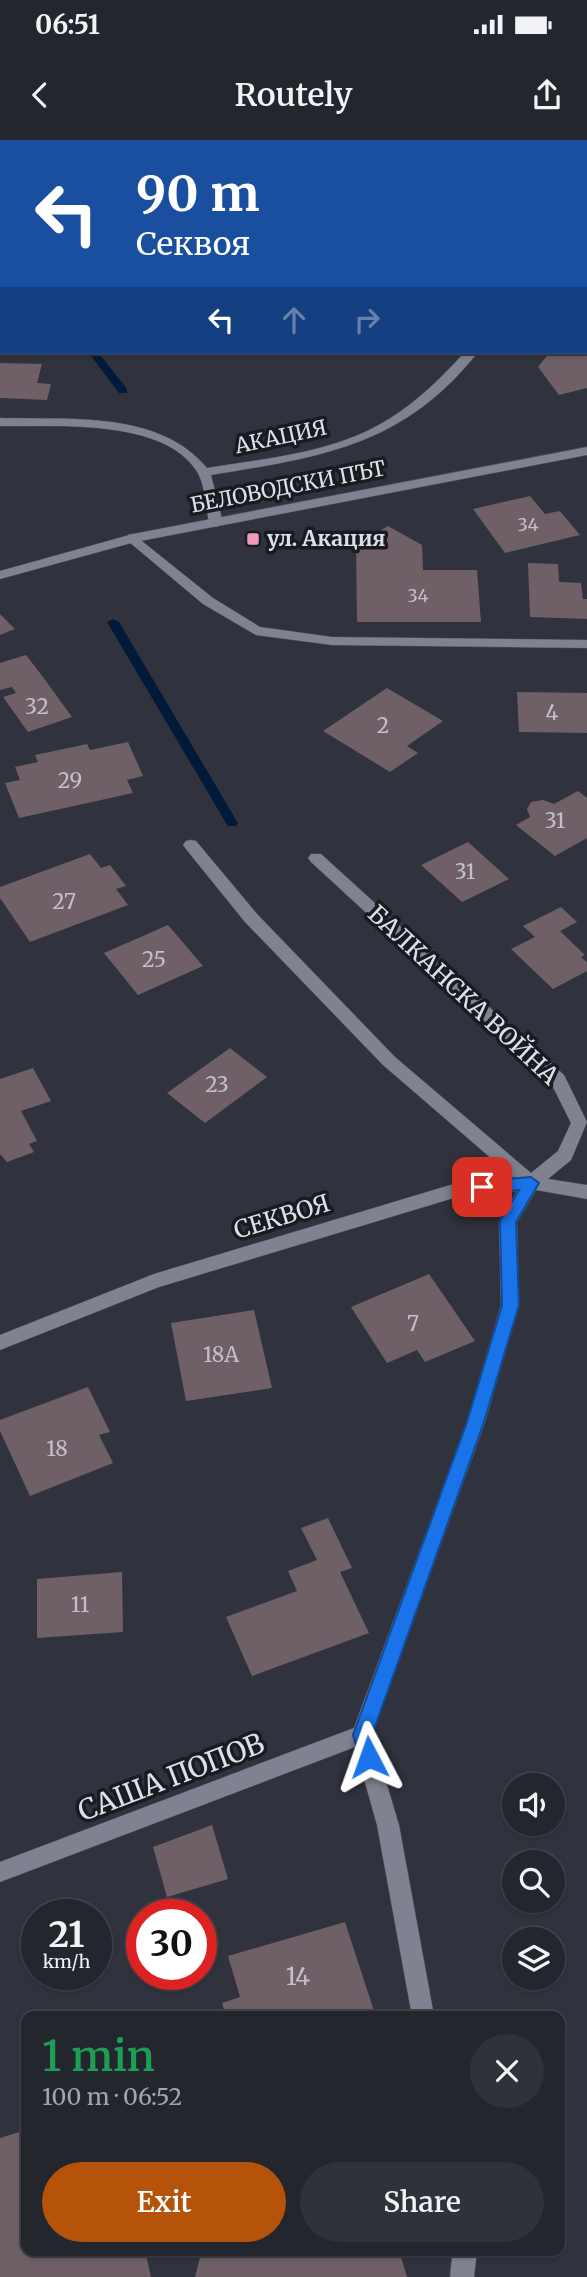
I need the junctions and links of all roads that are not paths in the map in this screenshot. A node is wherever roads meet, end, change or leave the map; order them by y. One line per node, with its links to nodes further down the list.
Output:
1 (470, 354): 4 (street, АКАЦИЯ)
2 (0, 422): 4 (street)
3 (587, 451): 5 (street, БЕЛОВОДСКИ ПЪТ)
4 (204, 471): 5 (street, АКАЦИЯ)
5 (216, 523): 6 (street, БЕЛОВОДСКИ ПЪТ)
6 (133, 538): 7 (street, БЕЛОВОДСКИ ПЪТ); 8 (street)
7 (0, 575)
8 (587, 644)
9 (191, 845): 11 (street)
10 (316, 858): 11 (street, БАЛКАНСКА ВОЙНА)
11 (531, 1183): 12 (street, СЕКВОЯ); 13 (street, СЕКВОЯ); 14 (street, БАЛКАНСКА ВОЙНА)
12 (587, 1192)
13 (0, 1343)
14 (362, 1735): 15 (street, САША ПОПОВ); 16 (street)
15 (0, 1872)
16 (422, 2011)
17 (464, 2256): 18 (street)
18 (462, 2277)

